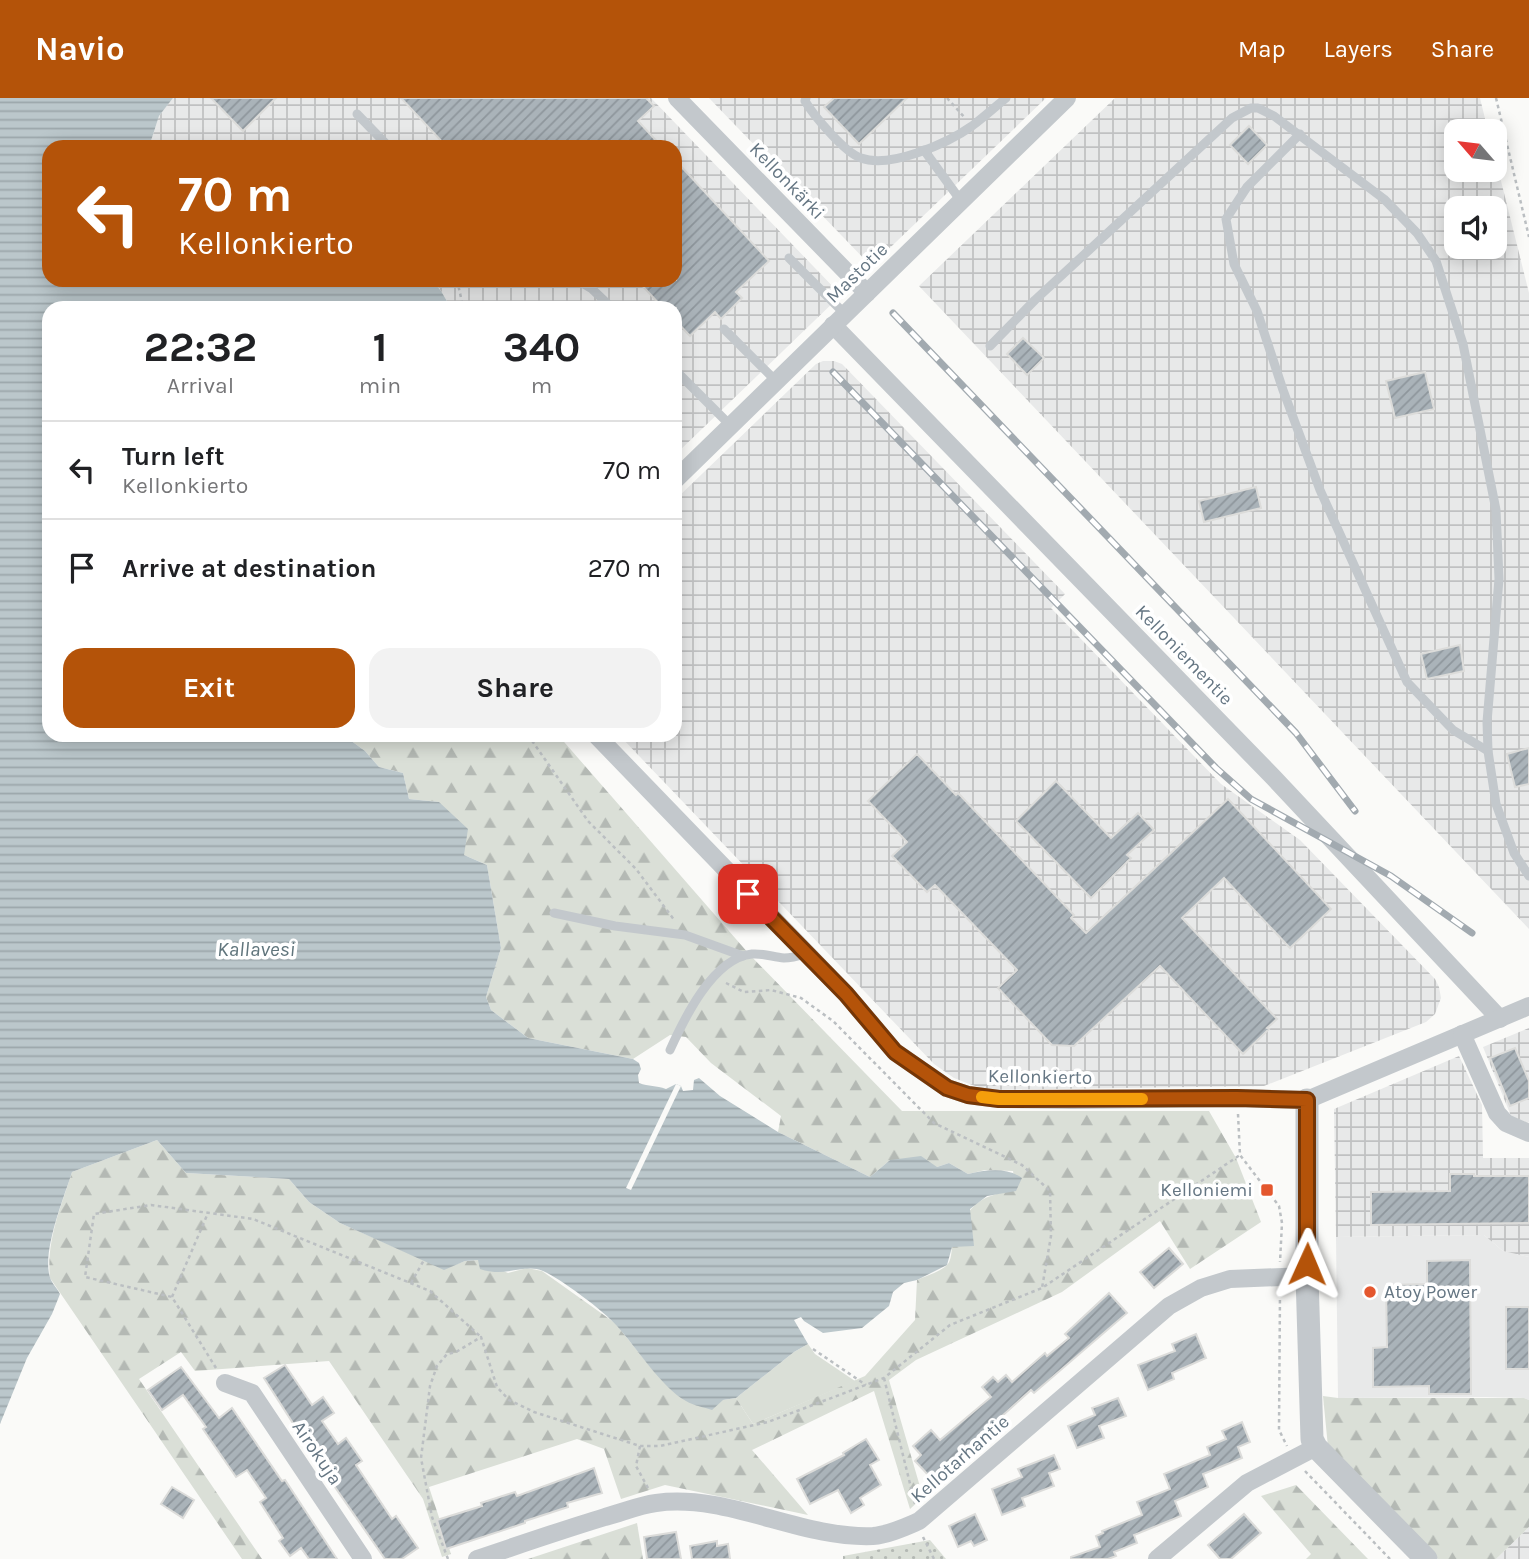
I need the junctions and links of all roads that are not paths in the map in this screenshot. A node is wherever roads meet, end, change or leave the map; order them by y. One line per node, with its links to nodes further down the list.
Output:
1 (677, 98): 12 (street, Kellonkärki)
2 (806, 98): 8 (lane)
3 (1006, 98): 8 (lane)
4 (1067, 98): 9 (street, Mastotie)
5 (357, 114): 7 (lane)
6 (1300, 134): 16 (lane); 22 (lane); 22 (lane)
7 (382, 140)
8 (924, 150): 9 (lane)
9 (961, 201): 12 (street, Mastotie)
10 (789, 258): 14 (lane)
11 (589, 287): 13 (lane)
12 (866, 293): 14 (street, Mastotie)
13 (605, 301)
14 (839, 320): 18 (street, Mastotie); 28 (street, Kelloniementie)
15 (724, 329): 18 (lane)
16 (989, 346)
17 (682, 377): 19 (lane)
18 (776, 381): 19 (street, Mastotie)
19 (730, 425): 20 (street, Mastotie)
20 (682, 473)
21 (603, 742): 25 (street, Kellonkierto)
22 (1488, 751): 23 (lane)
23 (1529, 876)
24 (554, 913): 26 (lane)
25 (806, 954): 26 (lane); 31 (street, Kellonkierto)
26 (743, 956): 30 (lane)
27 (1529, 1006): 28 (street, Kellonkierto)
28 (1500, 1019): 29 (street, Kellonkierto)
29 (1462, 1034): 31 (street, Kellonkierto); 32 (street)
30 (670, 1050)
31 (1307, 1100): 33 (street)
32 (1529, 1133)
33 (1307, 1276): 35 (street); 37 (street, Kellotarhantie)
34 (225, 1382): 36 (street, Airokuja)
35 (1316, 1447): 38 (street); 39 (street)
36 (363, 1559)
37 (477, 1559)
38 (1157, 1559)
39 (1426, 1559)

